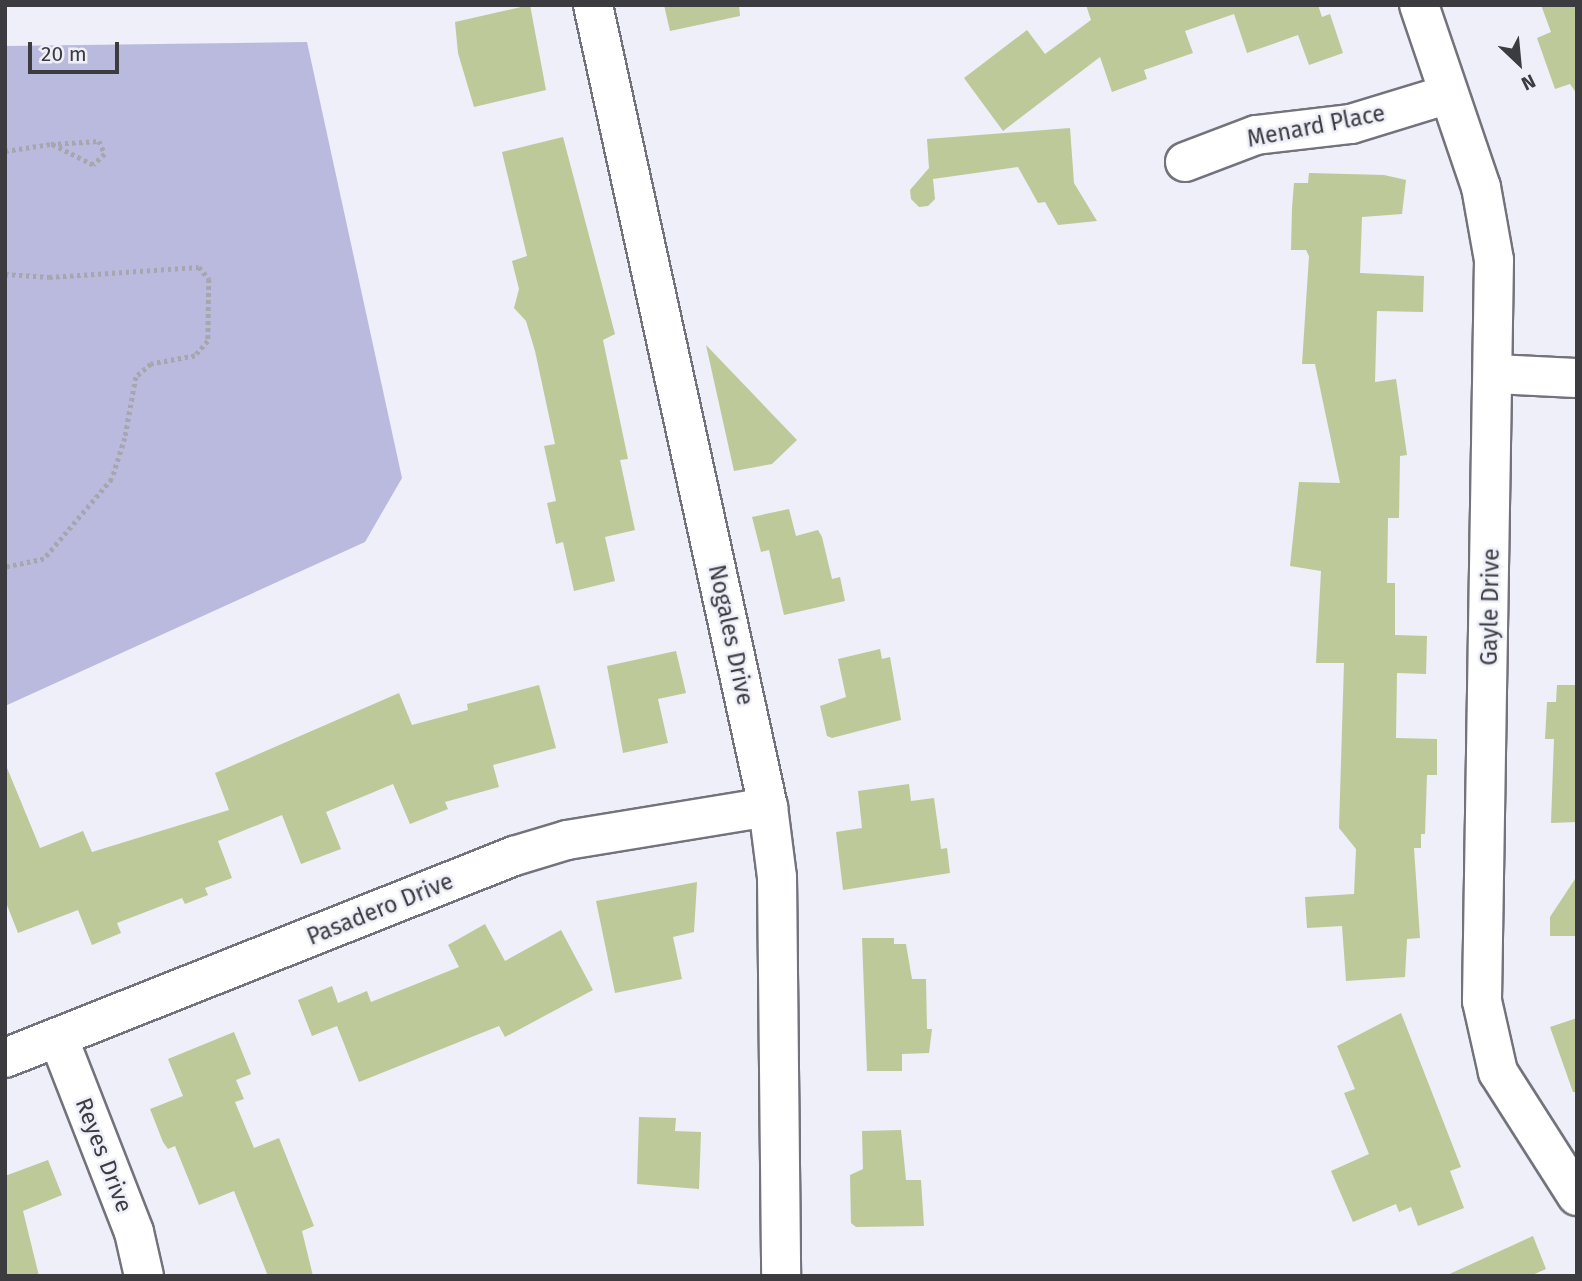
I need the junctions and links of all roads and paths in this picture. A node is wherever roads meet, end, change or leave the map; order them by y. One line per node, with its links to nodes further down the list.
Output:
1 (593, 5): 11 (street, Nogales Drive)
2 (1419, 5): 3 (street, Gayle Drive)
3 (1449, 94): 6 (street, Menard Place); 8 (street, Gayle Drive)
4 (51, 144): 4 (path); 5 (path)
5 (5, 151)
6 (1185, 162)
7 (5, 274): 10 (path)
8 (1494, 374): 9 (street); 14 (street, Gayle Drive)
9 (1577, 378)
10 (5, 567)
11 (768, 807): 12 (street, Pasadero Drive); 16 (street, Nogales Drive)
12 (58, 1037): 13 (street, Pasadero Drive); 15 (street, Reyes Drive)
13 (5, 1058)
14 (1577, 1196)
15 (144, 1276)
16 (781, 1276)

